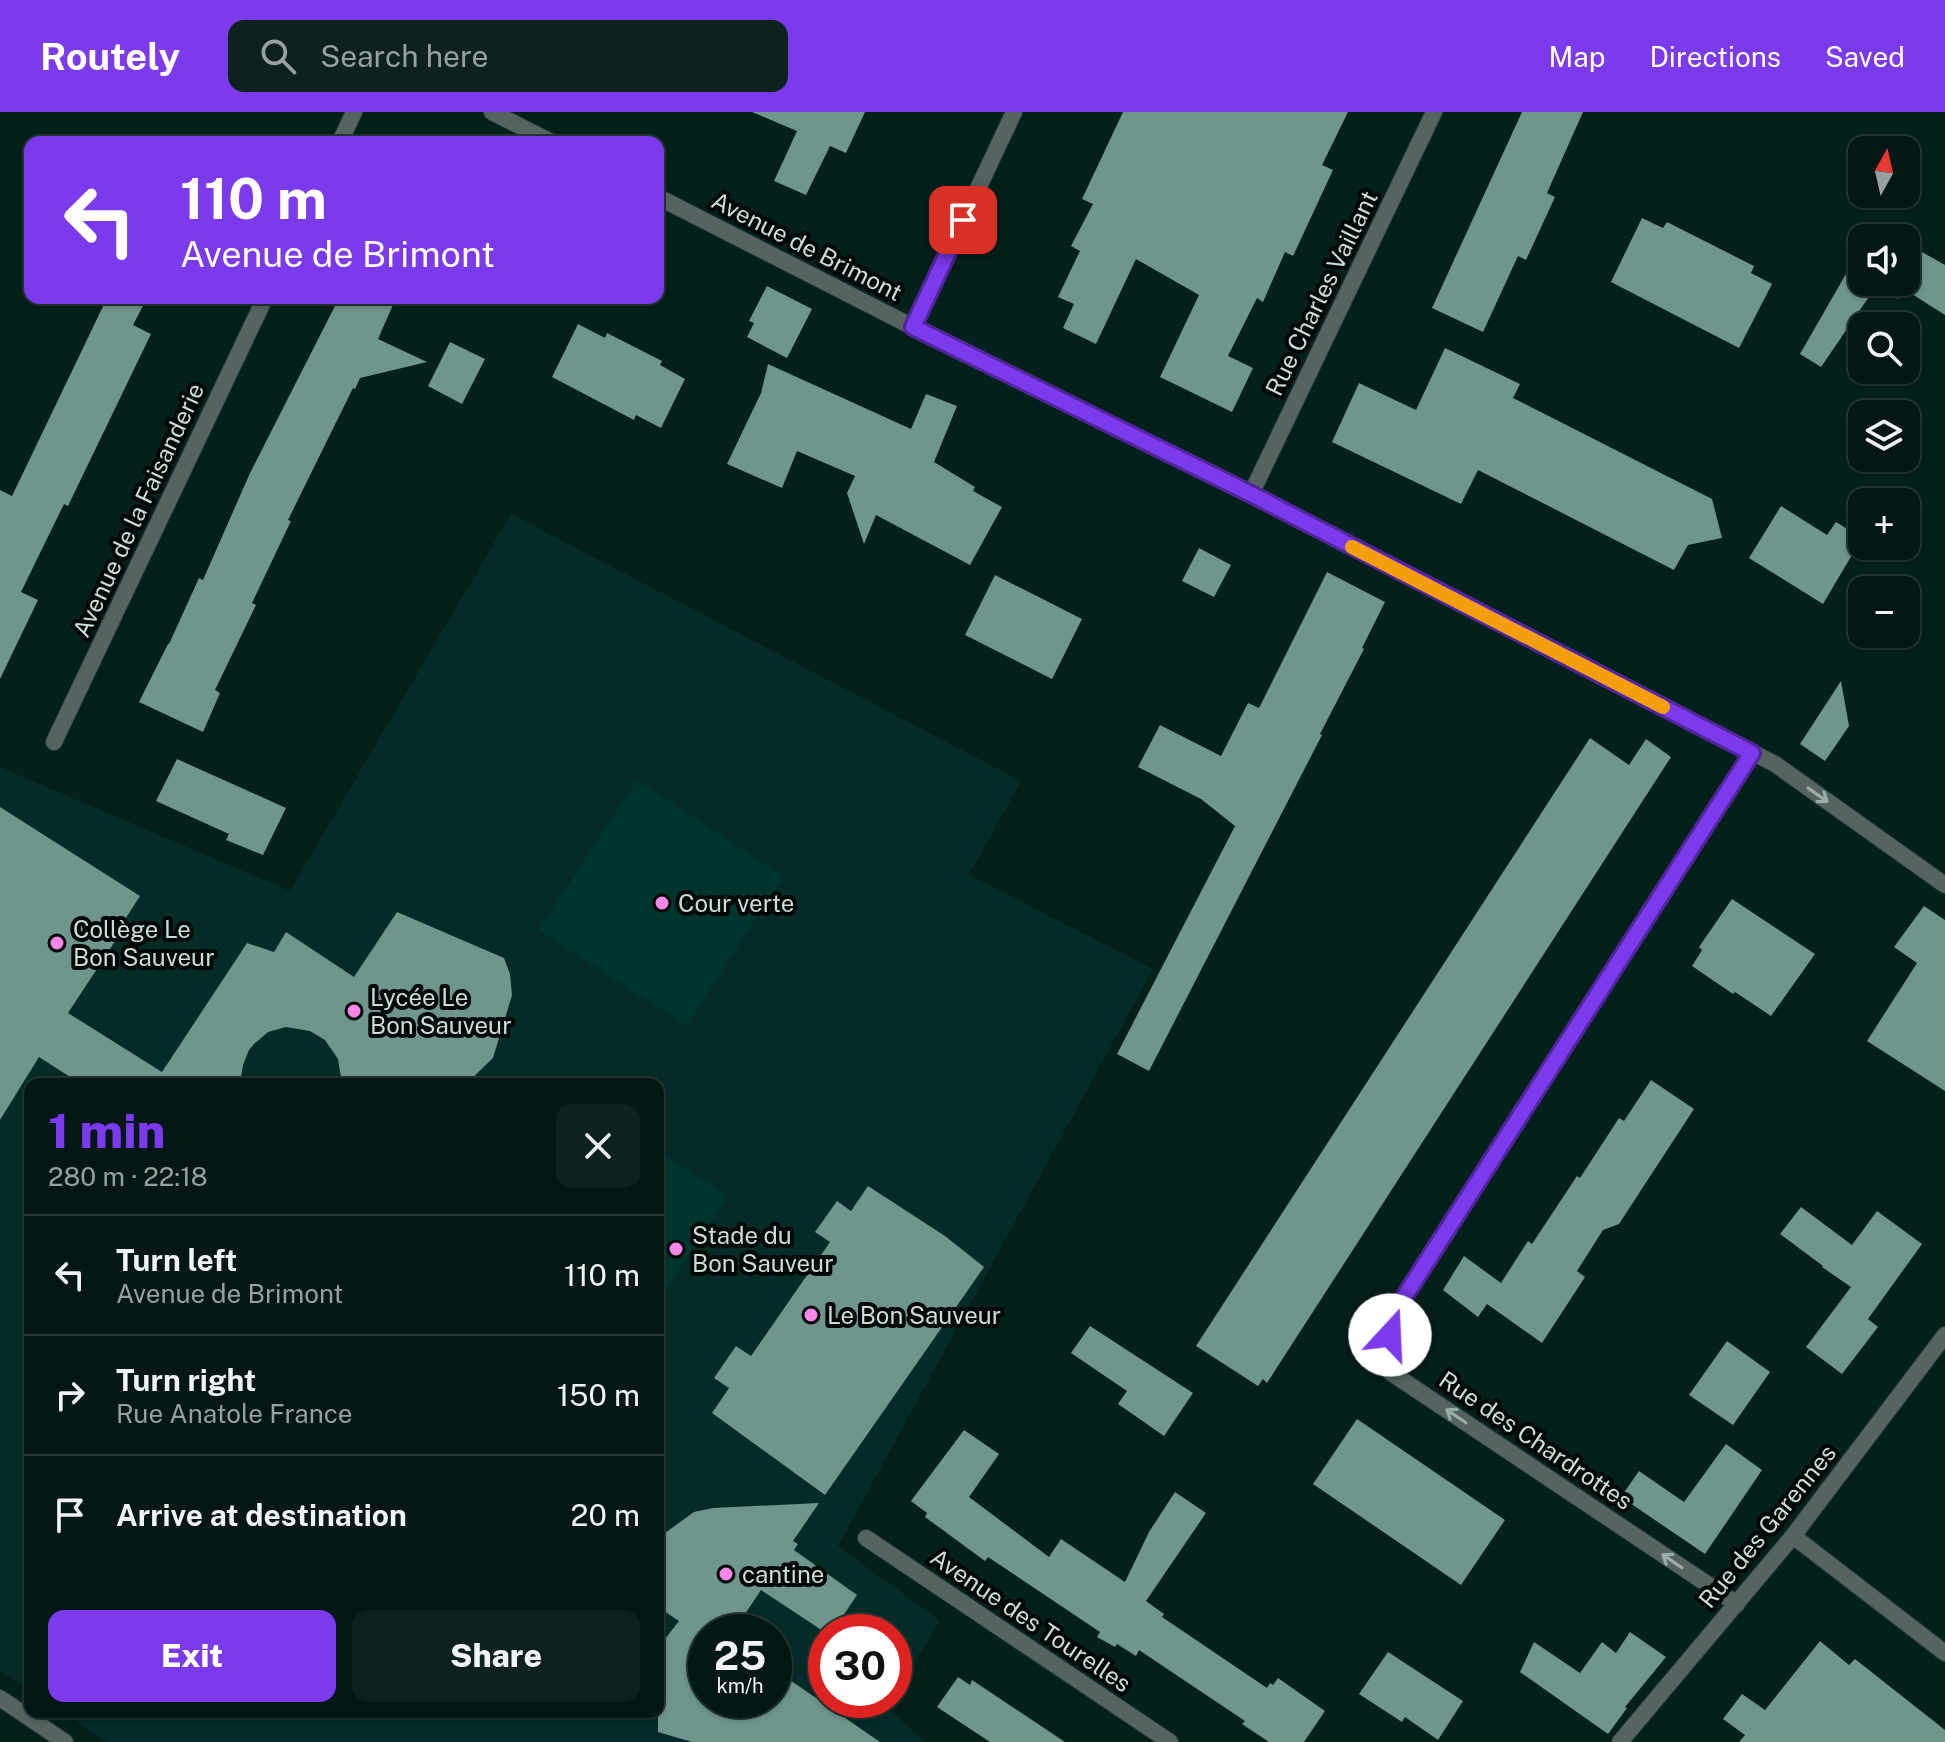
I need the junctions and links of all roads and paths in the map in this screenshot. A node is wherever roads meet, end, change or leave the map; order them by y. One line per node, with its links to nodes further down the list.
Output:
1 (354, 112): 5 (street)
2 (492, 112): 6 (street)
3 (1014, 112): 9 (street)
4 (1434, 112): 10 (street, Rue Charles Vaillant)
5 (343, 136)
6 (539, 136)
7 (664, 200): 9 (street, Avenue de Brimont)
8 (262, 304): 11 (street, Avenue de la Faisanderie)
9 (913, 327): 10 (street, Avenue de Brimont)
10 (1251, 494): 12 (street, Avenue de Brimont)
11 (54, 742)
12 (1752, 753): 13 (street, Avenue de Brimont, one-way to 13); 17 (street, Rue des Chardrottes, one-way to 12)
13 (1945, 885)
14 (1945, 1335): 15 (street, Rue des Garennes)
15 (1793, 1536): 17 (street, Rue des Garennes); 18 (street)
16 (866, 1538): 23 (street, Avenue des Tourelles)
17 (1737, 1604): 24 (street, Rue des Garennes)
18 (1945, 1653)
19 (0, 1698): 20 (street)
20 (24, 1714)
21 (30, 1718): 22 (street)
22 (65, 1742)
23 (1170, 1742)
24 (1620, 1742)

